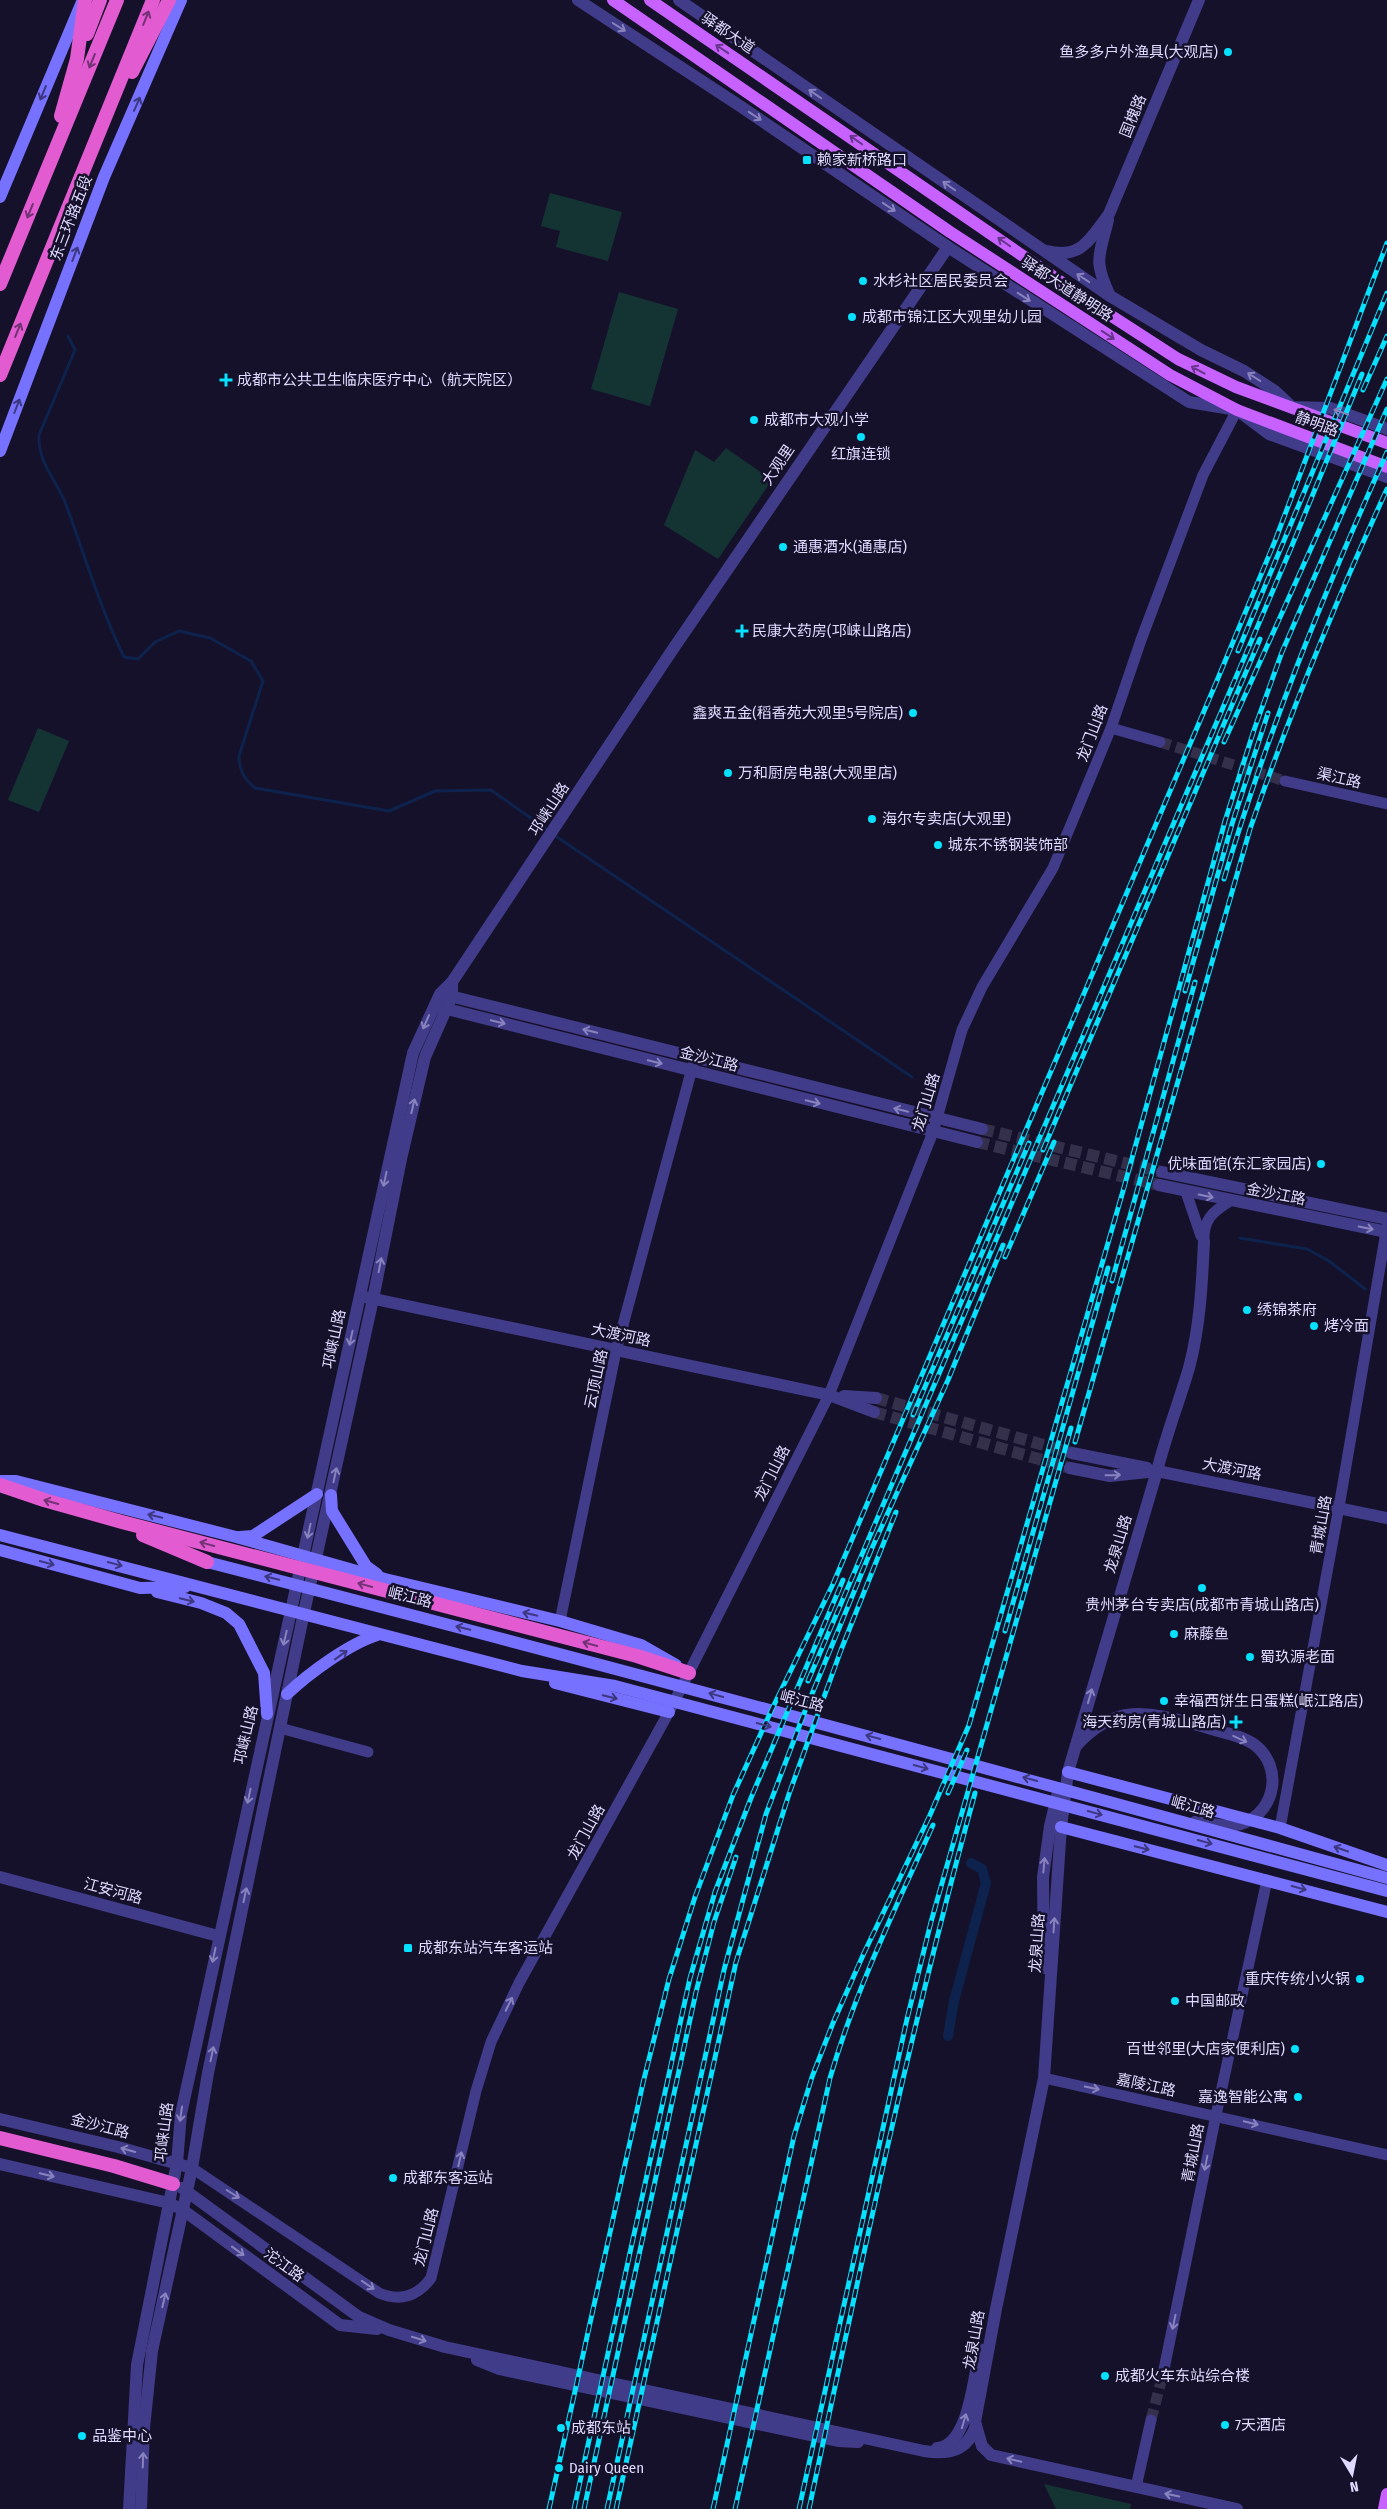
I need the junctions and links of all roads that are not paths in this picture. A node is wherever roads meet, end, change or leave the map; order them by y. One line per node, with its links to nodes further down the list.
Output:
1 (84, 0): 12 (highway); 16 (main road, one-way to 16)
2 (100, 0): 12 (highway)
3 (117, 0): 15 (highway, one-way to 15)
4 (153, 0): 14 (highway, 东三环路五段, one-way to 4)
5 (169, 0): 14 (highway)
6 (181, 0): 27 (main road, 东三环路五段, one-way to 6)
7 (578, 0): 18 (street, one-way to 18)
8 (613, 0): 24 (main road, 驿都大道静明路, one-way to 24)
9 (650, 0): 13 (main road, 驿都大道, one-way to 9)
10 (679, 0): 19 (street, one-way to 10)
11 (1199, 0): 17 (street, 国槐路)
12 (77, 58): 15 (highway)
13 (763, 76): 23 (main road, 驿都大道静明路, one-way to 13)
14 (80, 178): 22 (highway, 东三环路五段, one-way to 14)
15 (43, 180): 20 (highway, one-way to 20)
16 (0, 197)
17 (1110, 214): 19 (street, 国槐路); 21 (street)
18 (948, 247): 24 (street, one-way to 24); 30 (street, 大观里)
19 (1040, 249): 21 (street, one-way to 19)
20 (0, 284)
21 (1110, 296): 23 (street, one-way to 21)
22 (0, 375)
23 (1292, 407): 25 (street, 驿都大道静明路, one-way to 23); 26 (main road, 静明路)
24 (1237, 410): 28 (main road, 静明路); 29 (street, 驿都大道静明路); 31 (street, 龙门山路)
25 (1387, 429)
26 (1387, 443)
27 (0, 451)
28 (1387, 467)
29 (1387, 477)
30 (671, 652): 35 (street, 邛崃山路)
31 (1111, 728): 32 (street); 38 (street, 龙门山路)
32 (1160, 742)
33 (1285, 781): 34 (street, 渠江路)
34 (1387, 804)
35 (443, 1001): 36 (street, 金沙江路, one-way to 35); 37 (street, 金沙江路, one-way to 37); 49 (street, 邛崃山路, one-way to 49); 50 (street, 邛崃山路, one-way to 35)
36 (695, 1058): 37 (street, 云顶山路); 38 (street, 金沙江路, one-way to 36)
37 (691, 1071): 40 (street, 金沙江路, one-way to 40); 51 (street, 云顶山路)
38 (937, 1119): 39 (street, 金沙江路); 40 (street, 龙门山路)
39 (982, 1129)
40 (933, 1132): 41 (street, 金沙江路); 52 (street, 龙门山路)
41 (976, 1142)
42 (1162, 1172): 46 (street, 金沙江路)
43 (1159, 1185): 44 (street, 金沙江路)
44 (1186, 1192): 45 (street, 金沙江路, one-way to 45); 48 (street)
45 (1230, 1201): 47 (street, 金沙江路, one-way to 47); 48 (street, 龙泉山路)
46 (1387, 1219)
47 (1387, 1230): 62 (street, 青城山路)
48 (1204, 1242): 57 (street, 龙泉山路)
49 (360, 1295): 50 (street, 大渡河路); 60 (street, 邛崃山路, one-way to 60)
50 (373, 1299): 51 (street, 大渡河路); 61 (street, 邛崃山路, one-way to 50)
51 (616, 1351): 52 (street, 大渡河路); 74 (street, 云顶山路)
52 (829, 1395): 53 (street); 54 (street, 大渡河路); 76 (street, 龙门山路)
53 (876, 1398)
54 (874, 1412)
55 (1072, 1453): 57 (street)
56 (1070, 1468): 57 (street, 大渡河路, one-way to 57)
57 (1157, 1471): 62 (street, 大渡河路); 82 (street, 龙泉山路, one-way to 57)
58 (0, 1481): 66 (main road, one-way to 58)
59 (0, 1485): 63 (highway, one-way to 59)
60 (317, 1494): 66 (main road); 68 (street, 邛崃山路, one-way to 68)
61 (331, 1495): 68 (street, 邛崃山路); 70 (main road)
62 (1339, 1507): 64 (street, 大渡河路); 85 (street, 青城山路)
63 (93, 1514): 69 (highway); 76 (highway, one-way to 63)
64 (1387, 1518)
65 (0, 1535): 92 (main road, 岷江路, one-way to 92)
66 (236, 1537): 68 (main road)
67 (0, 1550): 71 (main road, one-way to 71)
68 (310, 1558): 70 (main road); 72 (street, 邛崃山路); 73 (street, 邛崃山路)
69 (207, 1562): 83 (main road, 岷江路, one-way to 69)
70 (385, 1579): 74 (main road, one-way to 70)
71 (140, 1588): 72 (main road); 79 (main road, one-way to 79)
72 (290, 1614): 73 (main road); 79 (street, 邛崃山路, one-way to 79)
73 (303, 1617): 75 (main road); 77 (street, 邛崃山路)
74 (560, 1621): 76 (main road)
75 (377, 1635): 77 (main road, one-way to 75); 78 (main road, one-way to 78)
76 (689, 1673): 78 (street, 龙门山路)
77 (287, 1694): 80 (street, 邛崃山路)
78 (670, 1712): 102 (street, 龙门山路, one-way to 78)
79 (267, 1714): 94 (street, 邛崃山路, one-way to 94)
80 (280, 1728): 81 (street); 102 (street, 邛崃山路, one-way to 80)
81 (368, 1752)
82 (1068, 1772): 84 (street, 龙泉山路); 85 (main road, 岷江路)
83 (1181, 1820): 90 (main road, 岷江路); 111 (street, one-way to 83)
84 (1061, 1828): 91 (main road, one-way to 91); 95 (street, 龙泉山路, one-way to 84)
85 (1280, 1828): 87 (main road, 岷江路, one-way to 85)
86 (1387, 1857): 87 (main road)
87 (1364, 1858): 88 (main road, 岷江路)
88 (1387, 1865)
89 (0, 1877): 94 (street, 江安河路)
90 (1387, 1878)
91 (1267, 1880): 93 (main road, one-way to 93); 96 (street, 青城山路)
92 (1387, 1891)
93 (1387, 1912)
94 (218, 1936): 100 (street, 邛崃山路, one-way to 100)
95 (1044, 2078): 96 (street, 嘉陵江路, one-way to 96); 104 (street, 龙泉山路)
96 (1216, 2115): 99 (street, 嘉陵江路, one-way to 99); 109 (street, 青城山路, one-way to 109)
97 (0, 2119): 100 (street, 金沙江路, one-way to 97)
98 (0, 2138): 103 (highway)
99 (1387, 2155)
100 (177, 2163): 102 (street, 金沙江路); 103 (street, 邛崃山路)
101 (0, 2164): 106 (street, one-way to 106)
102 (192, 2168): 105 (street, 邛崃山路)
103 (173, 2184): 105 (street); 106 (street, 邛崃山路)
104 (1022, 2187): 111 (street); 112 (street, 龙泉山路, one-way to 104)
105 (187, 2190): 107 (street, 邛崃山路); 108 (street)
106 (169, 2203): 107 (street, 沱江路); 114 (street, 邛崃山路)
107 (183, 2210): 108 (street, 沱江路, one-way to 108); 115 (street, 邛崃山路, one-way to 107)
108 (389, 2330): 111 (street, one-way to 111)
109 (1163, 2374)
110 (1151, 2420): 112 (street)
111 (912, 2448)
112 (1136, 2487): 116 (street, 龙泉山路, one-way to 112)
113 (1387, 2494): 117 (main road)
114 (129, 2509)
115 (141, 2509)
116 (1237, 2509)
117 (1384, 2509)

